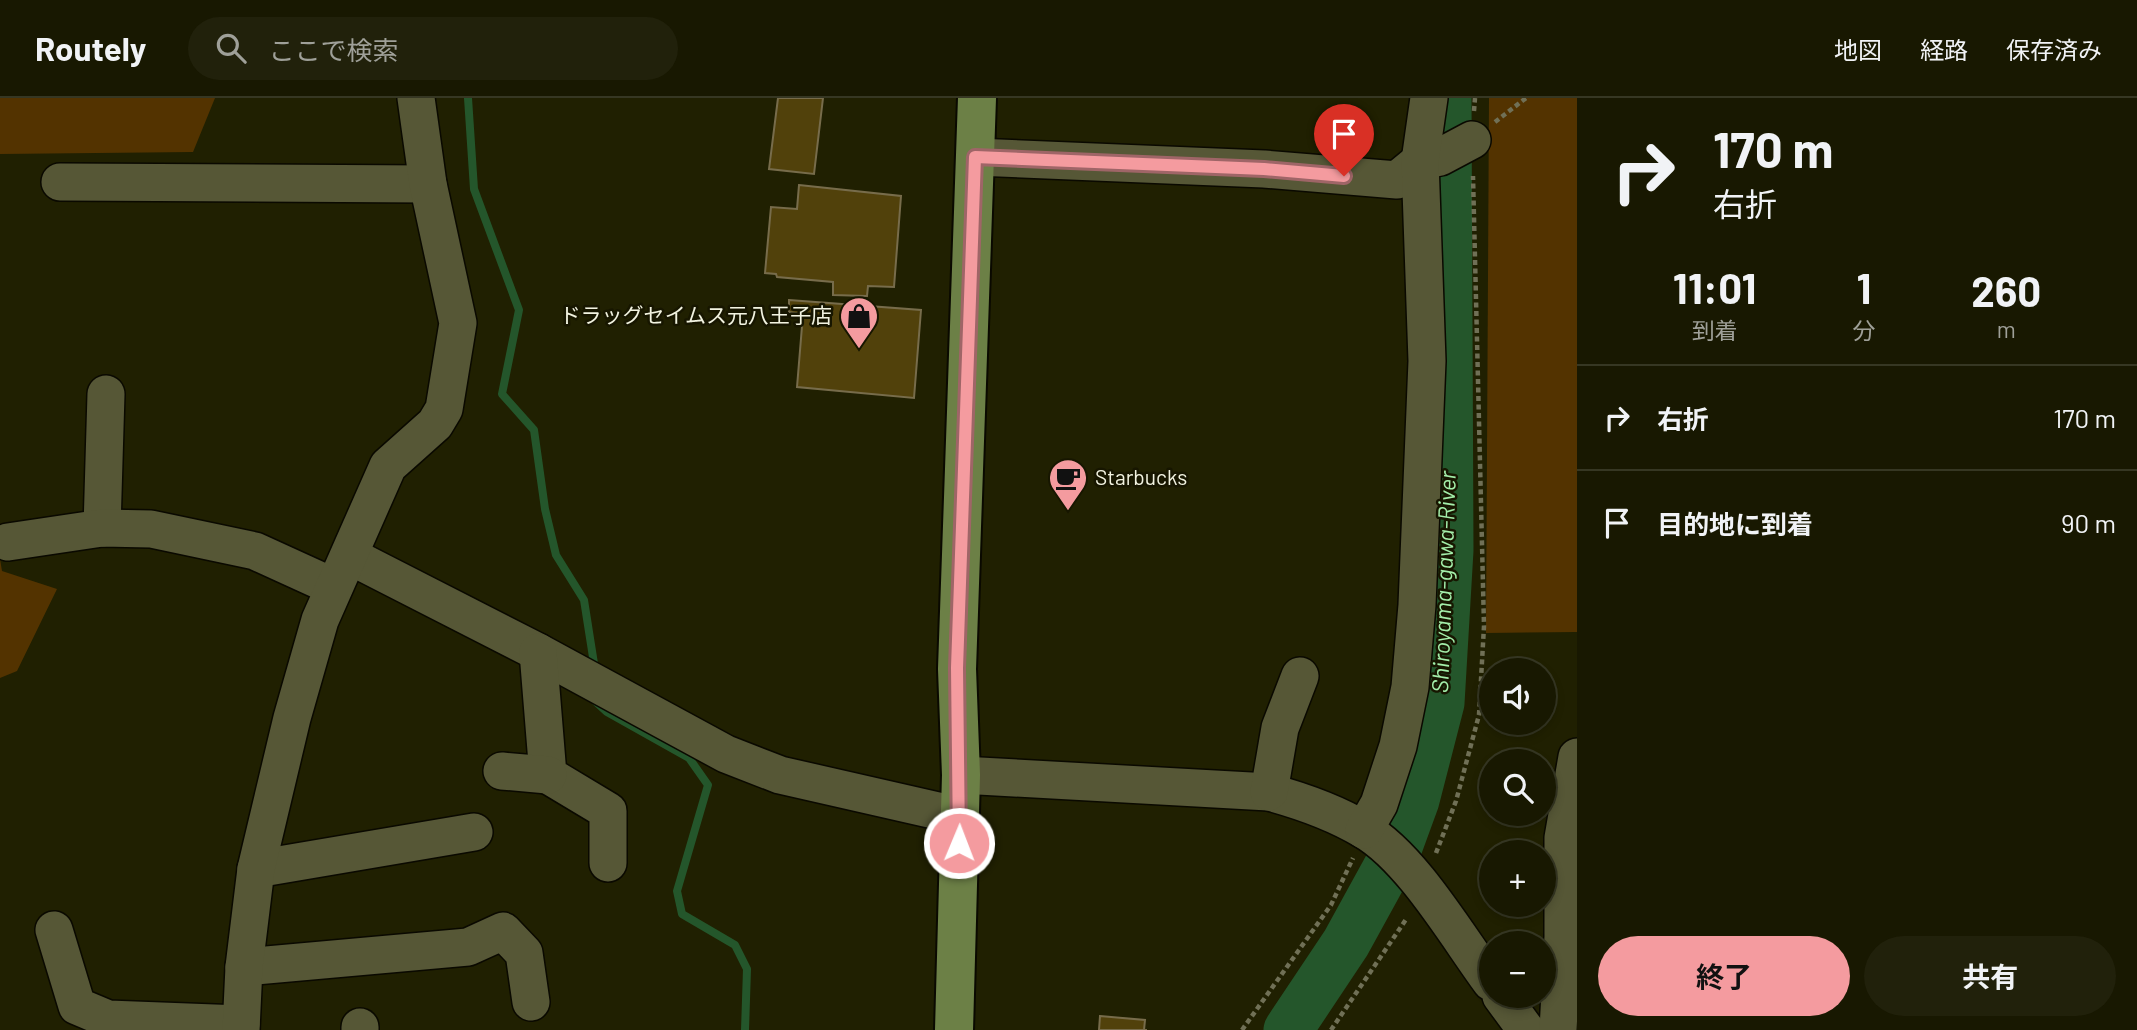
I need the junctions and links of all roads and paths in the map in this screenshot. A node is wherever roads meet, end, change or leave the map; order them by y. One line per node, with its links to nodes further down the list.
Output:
1 (416, 98): 8 (street)
2 (977, 98): 6 (main road)
3 (1429, 98): 5 (street)
4 (1526, 98): 5 (path)
5 (1449, 150): 6 (street); 22 (street); 25 (path)
6 (975, 157): 18 (main road)
7 (60, 182): 8 (street)
8 (428, 184): 12 (street)
9 (106, 394): 10 (street)
10 (102, 528): 11 (street); 12 (street)
11 (8, 542)
12 (342, 572): 13 (street); 24 (street)
13 (538, 652): 17 (street); 20 (street)
14 (1300, 676): 19 (street)
15 (1577, 757): 36 (street)
16 (502, 771): 17 (street)
17 (548, 775): 23 (street)
18 (961, 775): 19 (street); 20 (main road)
19 (1269, 792): 22 (street)
20 (960, 816): 32 (main road)
21 (474, 832): 24 (street)
22 (1369, 833): 25 (street); 33 (path)
23 (608, 863)
24 (256, 869): 28 (street)
25 (1419, 883): 27 (street); 34 (path)
26 (54, 930): 31 (street)
27 (1479, 966)
28 (244, 967): 29 (street); 31 (street)
29 (531, 1002)
30 (1510, 1008): 35 (street)
31 (241, 1027)
32 (954, 1030)
33 (1242, 1030)
34 (1331, 1030)
35 (1526, 1030)
36 (1558, 1030)

